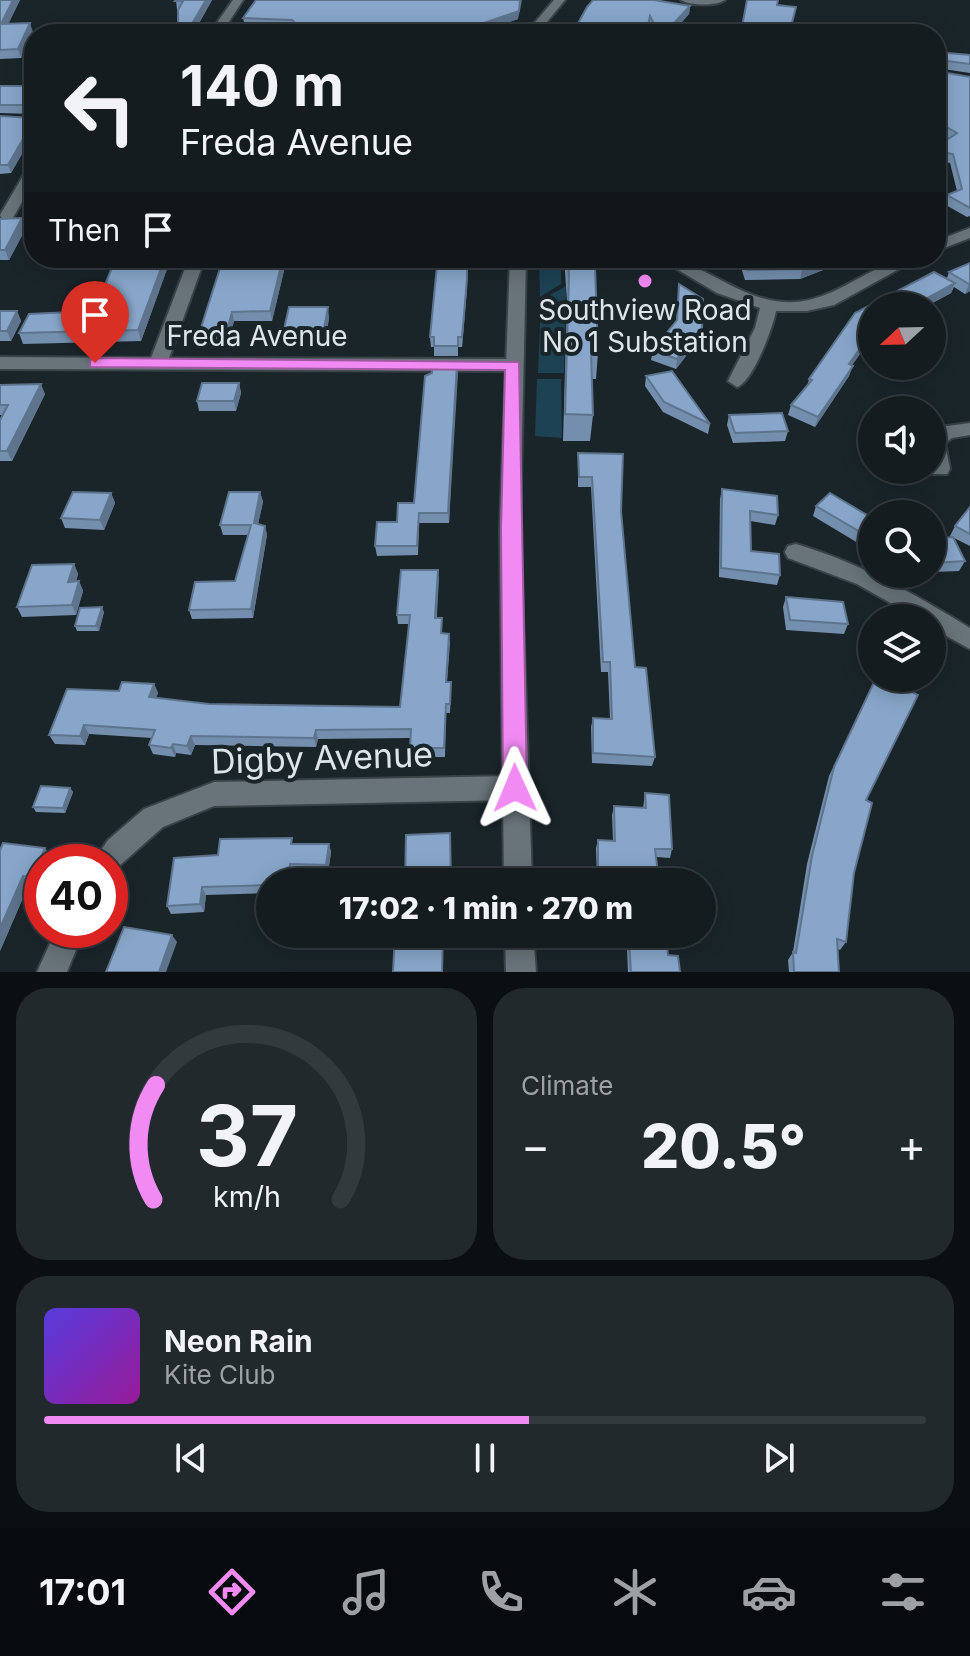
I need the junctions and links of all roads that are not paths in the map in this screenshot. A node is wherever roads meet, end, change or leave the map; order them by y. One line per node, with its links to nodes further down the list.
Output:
1 (238, 0): 5 (street)
2 (560, 0): 6 (street)
3 (686, 0): 4 (street)
4 (720, 0)
5 (222, 24)
6 (540, 24)
7 (24, 185): 8 (street)
8 (4, 216)
9 (970, 233): 10 (street)
10 (946, 242)
11 (193, 268): 17 (street)
12 (518, 268): 18 (street)
13 (683, 268): 15 (street)
14 (892, 268): 15 (street)
15 (769, 304): 19 (street)
16 (0, 363): 17 (street, Freda Avenue)
17 (158, 364): 18 (street, Freda Avenue)
18 (513, 365): 24 (street)
19 (737, 381)
20 (970, 429): 21 (street)
21 (946, 433)
22 (796, 552): 23 (street)
23 (970, 640)
24 (515, 788): 25 (street, Digby Avenue); 26 (street)
25 (119, 844)
26 (518, 868)
27 (62, 948): 29 (street)
28 (520, 948): 30 (street)
29 (52, 972)
30 (521, 972)

